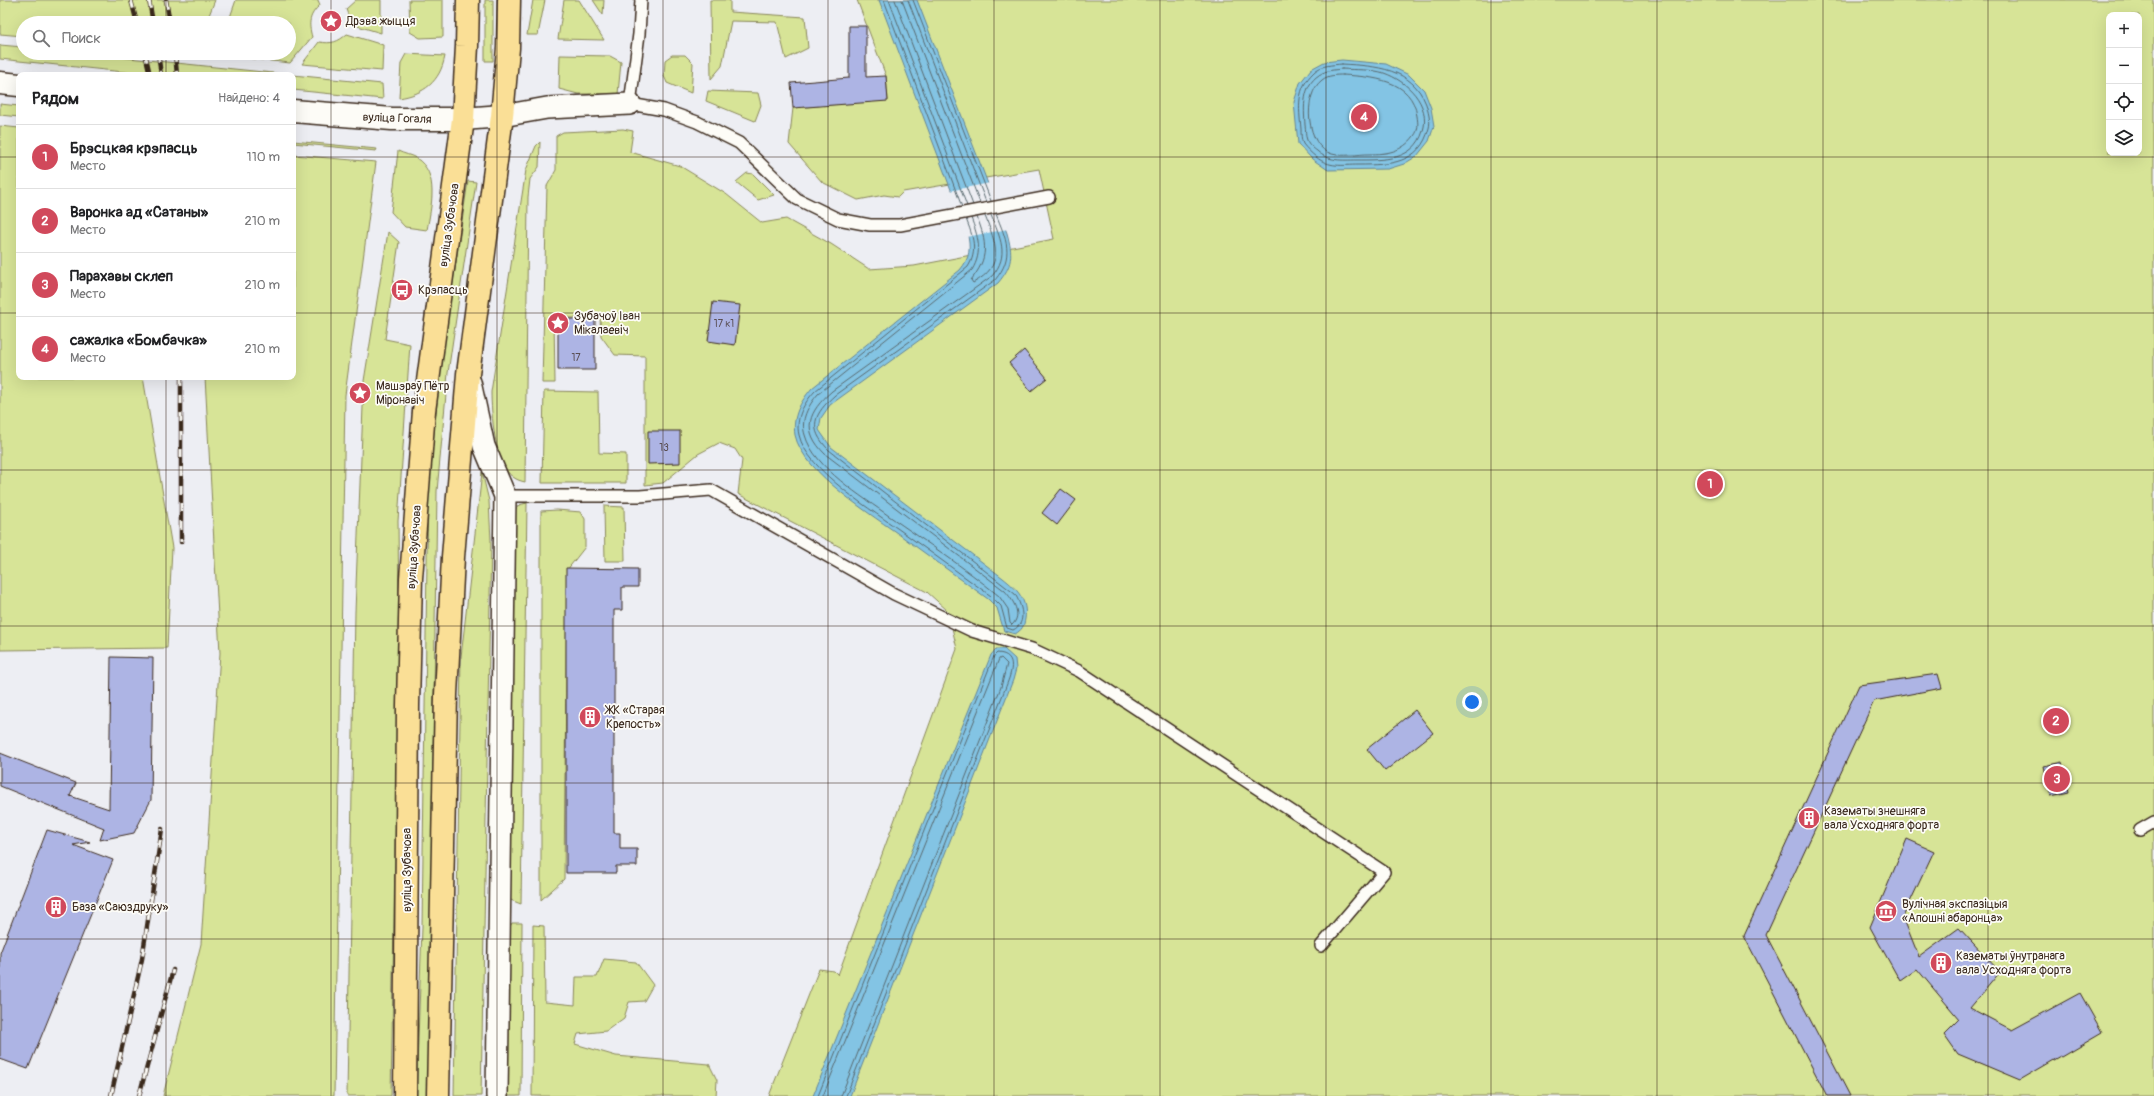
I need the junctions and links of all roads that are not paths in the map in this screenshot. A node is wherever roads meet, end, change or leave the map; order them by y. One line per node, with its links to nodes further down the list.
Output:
1 (468, 0): 9 (highway, вуліца Зубачова)
2 (509, 0): 8 (highway)
3 (641, 0): 6 (lane)
4 (0, 83): 5 (main road)
5 (16, 85)
6 (630, 104): 8 (street); 10 (lane)
7 (296, 110): 9 (main road, вуліца Гогаля)
8 (502, 116): 9 (main road, вуліца Гогаля); 11 (highway)
9 (463, 120): 16 (highway, вуліца Зубачова)
10 (1049, 197)
11 (468, 374): 12 (street); 17 (highway)
12 (505, 496): 15 (lane); 18 (street)
13 (2154, 822): 14 (lane)
14 (2140, 830)
15 (1321, 946)
16 (405, 1096)
17 (438, 1096)
18 (497, 1096)

